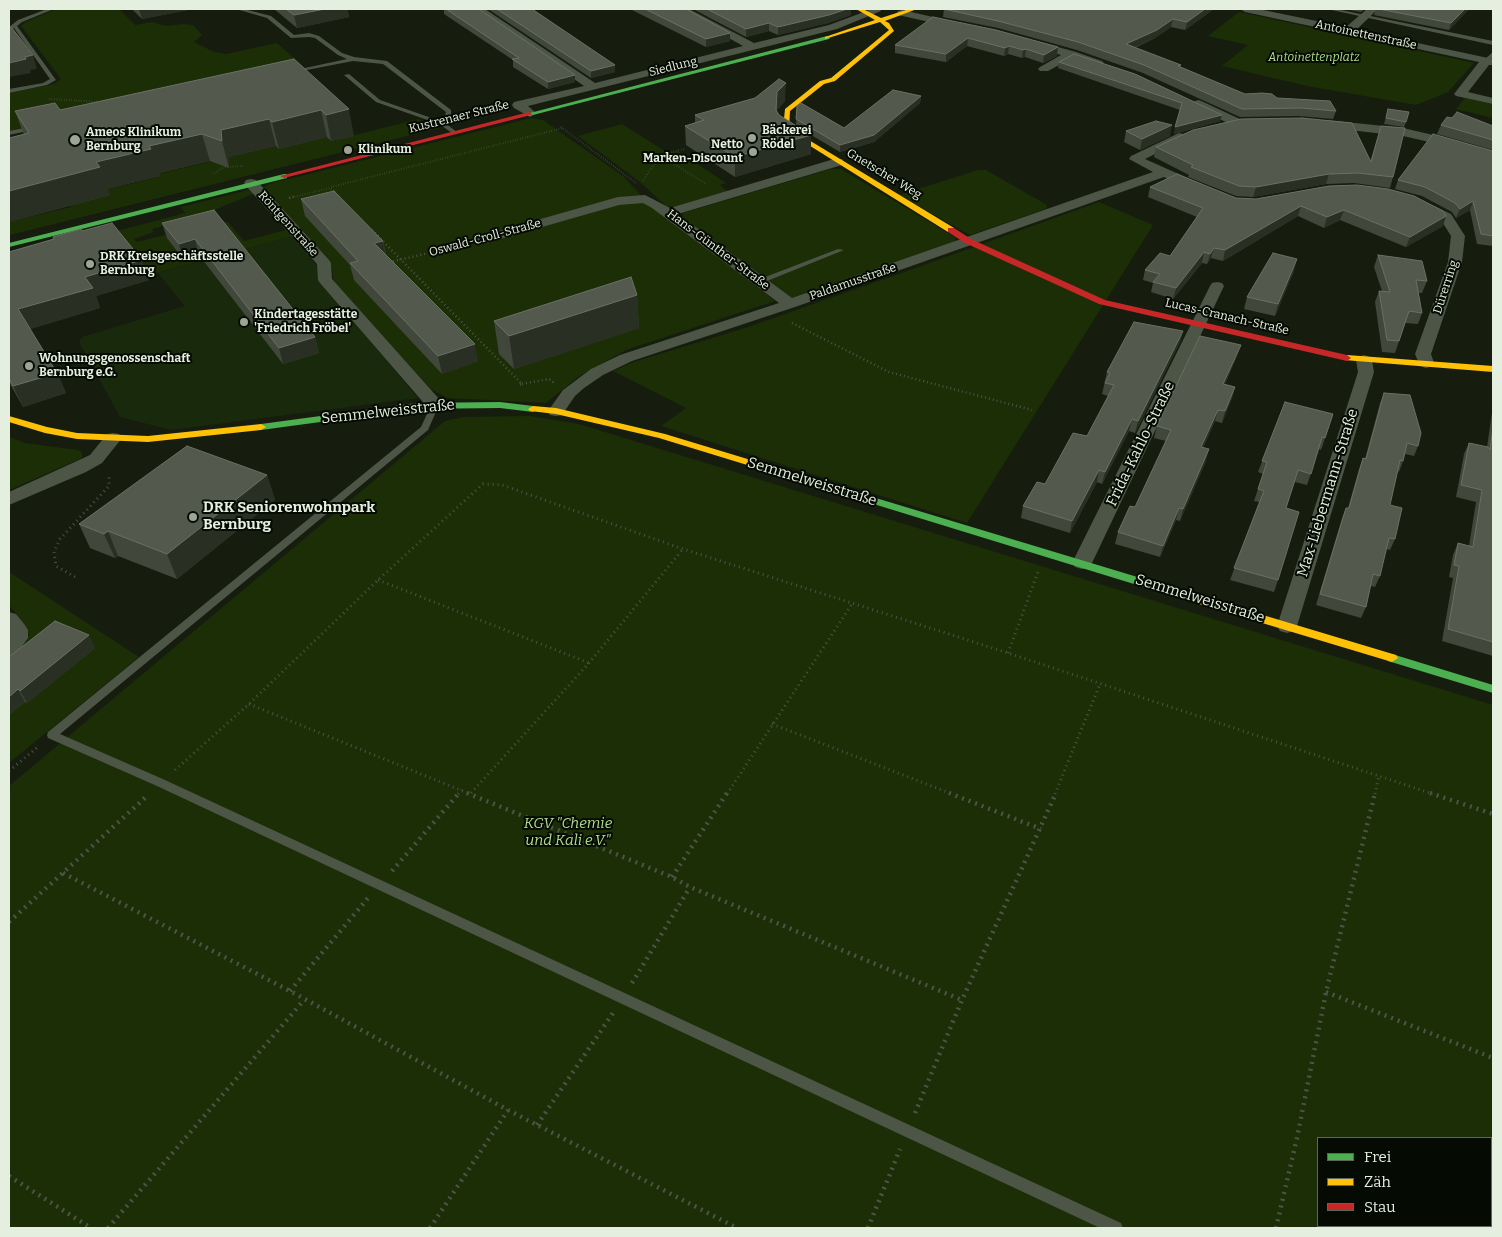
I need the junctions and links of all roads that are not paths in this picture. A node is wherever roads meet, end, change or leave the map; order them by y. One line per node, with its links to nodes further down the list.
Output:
1 (51, 9): 12 (lane)
2 (239, 9): 18 (lane)
3 (485, 9): 24 (street)
4 (682, 9): 16 (street)
5 (914, 9): 9 (street, Kustrenaer Straße)
6 (1245, 9): 13 (street, Antoinettenstraße)
7 (1330, 9): 8 (lane)
8 (1369, 12): 13 (street); 15 (lane)
9 (902, 13): 10 (street, Kustrenaer Straße); 11 (street)
10 (874, 14): 16 (street, Siedlung); 28 (street, Kustrenaer Straße); 37 (street, Gnetscher Weg)
11 (969, 27)
12 (12, 28): 25 (lane)
13 (1348, 31): 19 (street, Antoinettenstraße)
14 (1022, 40): 17 (street)
15 (1493, 42)
16 (753, 47): 24 (street, Siedlung)
17 (1072, 54): 20 (street); 21 (street)
18 (354, 59): 22 (lane); 29 (lane)
19 (1491, 59): 27 (street, Antoinettenstraße)
20 (1110, 67)
21 (1044, 69)
22 (288, 73)
23 (347, 75): 29 (lane)
24 (593, 87): 28 (street, Siedlung)
25 (9, 91)
26 (1192, 101): 32 (street)
27 (1493, 101)
28 (534, 112): 33 (street, Kustrenaer Straße)
29 (442, 122): 33 (lane)
30 (1309, 123): 36 (street)
31 (38, 127): 34 (lane)
32 (1214, 128)
33 (454, 132): 39 (street, Kustrenaer Straße)
34 (9, 133)
35 (1192, 133): 38 (street)
36 (1493, 156)
37 (838, 162): 43 (street); 45 (street, Gnetscher Weg)
38 (1163, 173): 40 (street); 45 (street, Paldamusstraße)
39 (251, 183): 46 (street, Kustrenaer Straße); 55 (street, Röntgenstraße)
40 (1210, 192)
41 (645, 198): 43 (street, Hans-Günther-Straße); 44 (street, Oswald-Croll-Straße)
42 (1408, 199): 53 (street, Dürerring)
43 (667, 213): 48 (street, Hans-Günther-Straße)
44 (479, 241)
45 (968, 241): 50 (street, Paldamusstraße); 51 (street, Lucas-Cranach-Straße)
46 (9, 245)
47 (840, 250): 48 (lane)
48 (759, 281): 50 (street, Hans-Günther-Straße)
49 (1217, 286): 51 (street, Frida-Kahlo-Straße)
50 (790, 304): 56 (street, Paldamusstraße)
51 (1199, 325): 52 (street, Lucas-Cranach-Straße); 60 (street, Frida-Kahlo-Straße)
52 (1364, 360): 53 (street, Lucas-Cranach-Straße); 62 (street, Max-Liebermann-Straße)
53 (1426, 363): 54 (street, Lucas-Cranach-Straße)
54 (1493, 369)
55 (435, 405): 56 (street, Semmelweisstraße); 58 (street, Semmelweisstraße); 65 (lane)
56 (556, 411): 60 (street, Semmelweisstraße)
57 (9, 419): 58 (street, Semmelweisstraße)
58 (113, 438): 59 (street)
59 (9, 499)
60 (1082, 563): 62 (street, Semmelweisstraße)
61 (9, 619): 63 (street)
62 (1287, 626): 64 (street, Semmelweisstraße)
63 (9, 650)
64 (1493, 689)
65 (1116, 1228)

